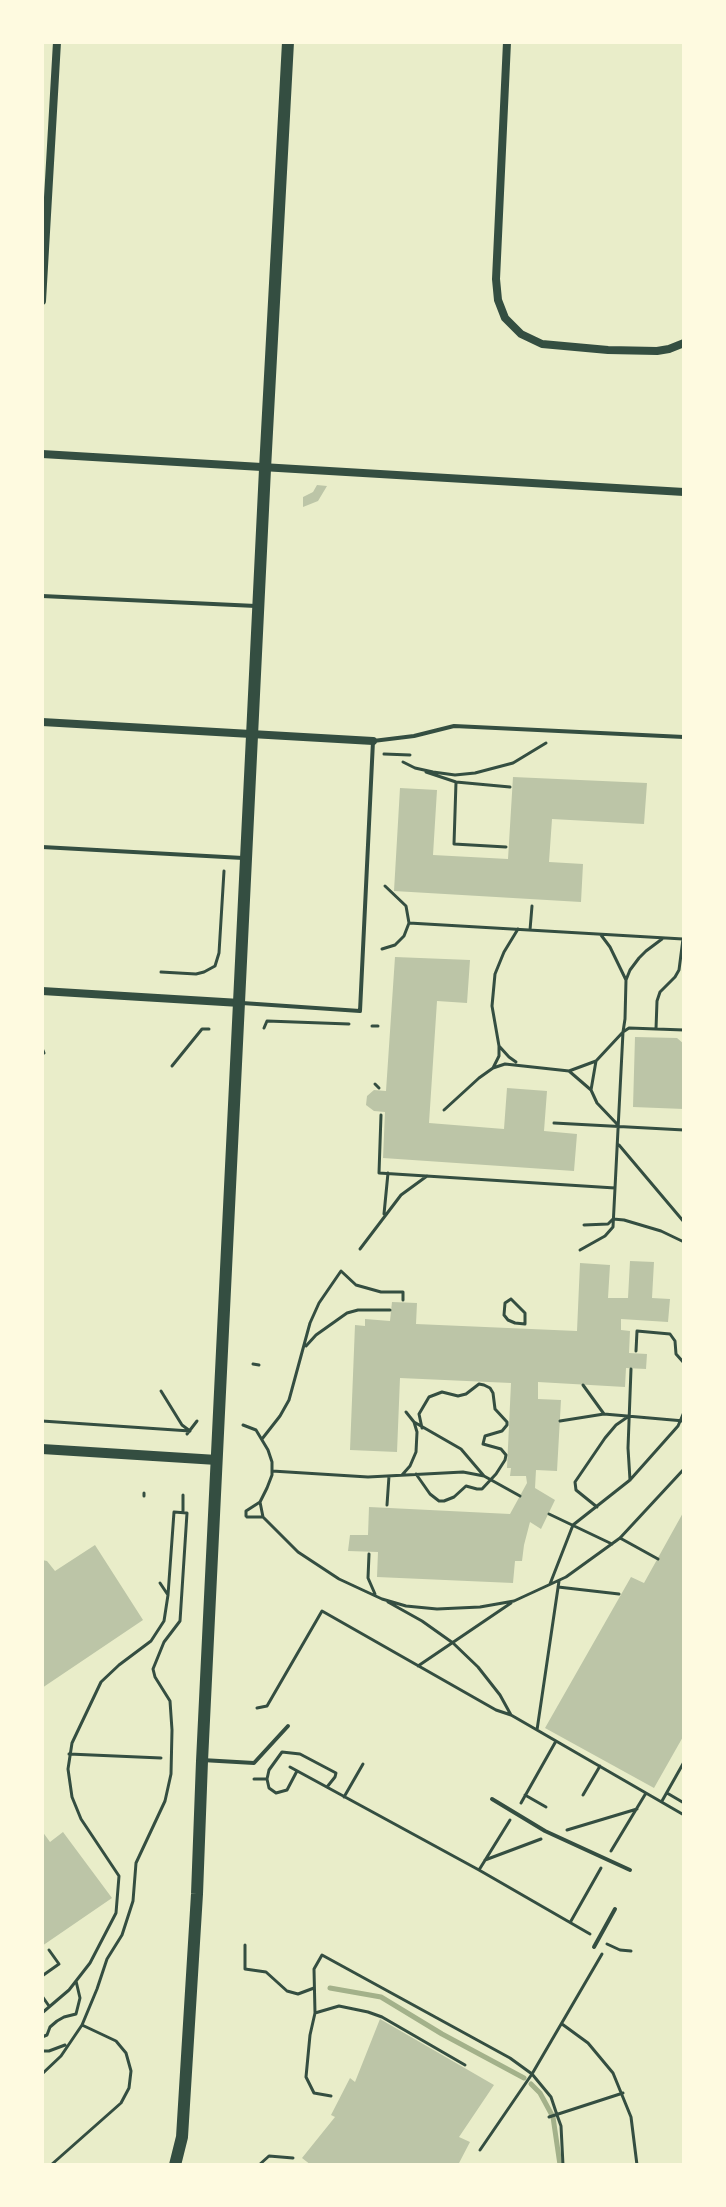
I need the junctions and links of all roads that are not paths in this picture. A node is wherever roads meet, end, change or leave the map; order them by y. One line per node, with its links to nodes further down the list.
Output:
1 (57, 42): 4 (street)
2 (288, 42): 7 (main road)
3 (507, 42): 5 (street)
4 (42, 301)
5 (684, 343)
6 (42, 454): 7 (street)
7 (265, 469): 8 (street); 10 (main road)
8 (684, 492)
9 (42, 596): 10 (lane)
10 (258, 606): 12 (main road)
11 (42, 722): 12 (street)
12 (252, 735): 14 (street); 16 (main road)
13 (684, 737): 14 (lane)
14 (373, 741): 18 (lane)
15 (42, 847): 16 (lane)
16 (247, 859): 18 (main road)
17 (42, 991): 18 (street)
18 (240, 1003): 20 (main road)
19 (42, 1449): 20 (street)
20 (217, 1460): 22 (main road)
21 (288, 1726): 22 (lane)
22 (202, 1760): 27 (main road)
23 (492, 1799): 24 (lane)
24 (630, 1870)
25 (615, 1909): 26 (lane)
26 (594, 1947)
27 (175, 2165)

